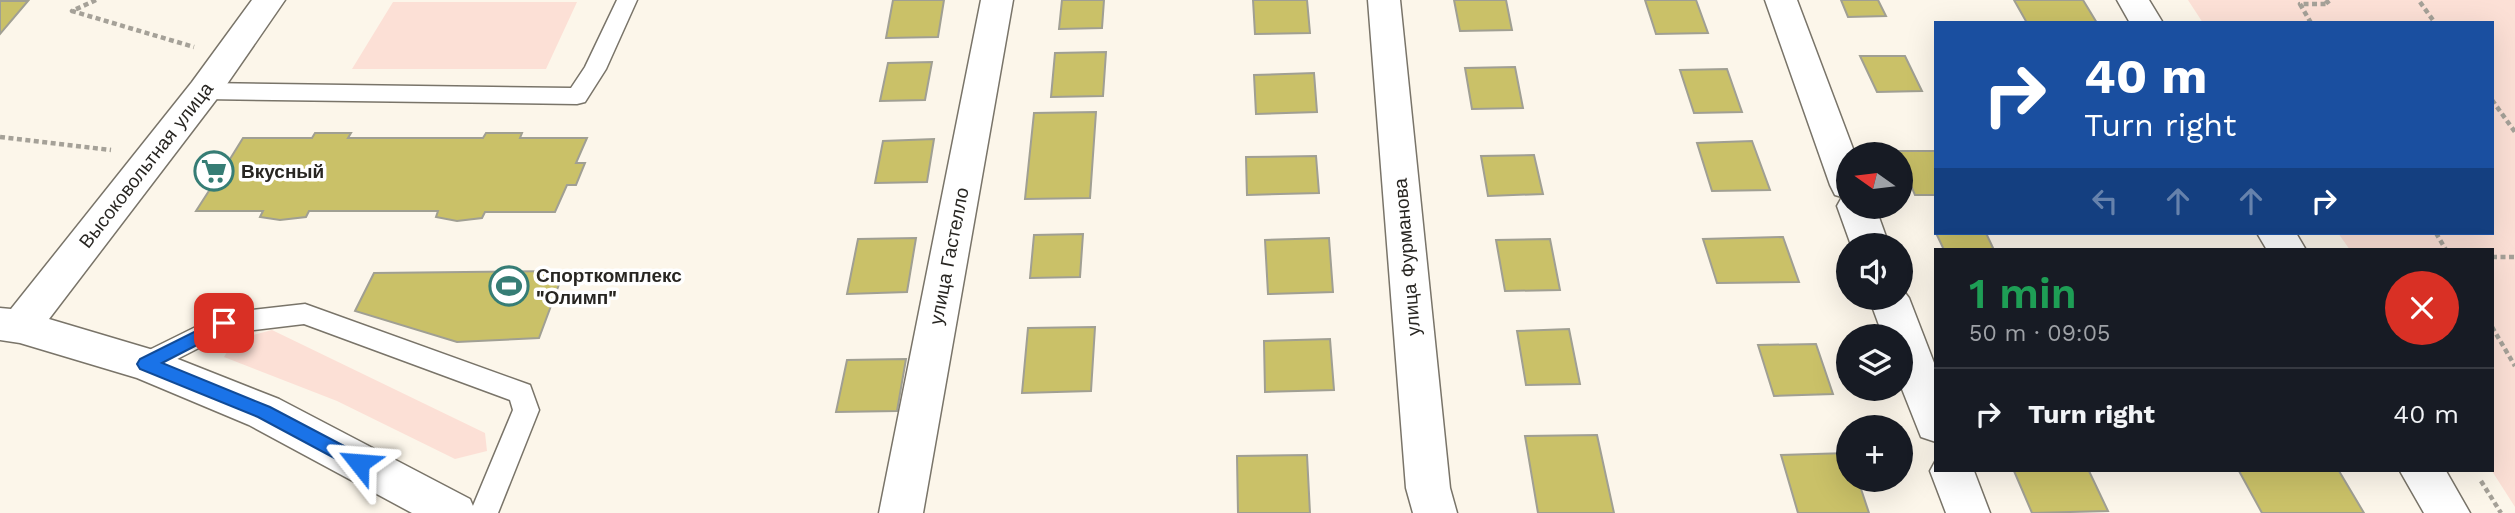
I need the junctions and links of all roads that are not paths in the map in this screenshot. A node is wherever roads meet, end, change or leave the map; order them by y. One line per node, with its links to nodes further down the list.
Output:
1 (269, 0): 8 (street, Высоковольтная улица)
2 (627, 0): 8 (lane)
3 (997, 0): 18 (street, улица Гастелло)
4 (1384, 0): 19 (street, улица Фурманова)
5 (1781, 0): 9 (street)
6 (2133, 0): 7 (street)
7 (2146, 21)
8 (204, 91): 11 (street, Высоковольтная улица)
9 (1836, 152)
10 (1893, 310): 13 (street)
11 (10, 326): 12 (street)
12 (146, 364): 16 (street); 17 (lane)
13 (1934, 419)
14 (1952, 472): 20 (street)
15 (2423, 472): 21 (street)
16 (454, 513)
17 (484, 513)
18 (901, 513)
19 (1435, 513)
20 (1968, 513)
21 (2448, 513)

